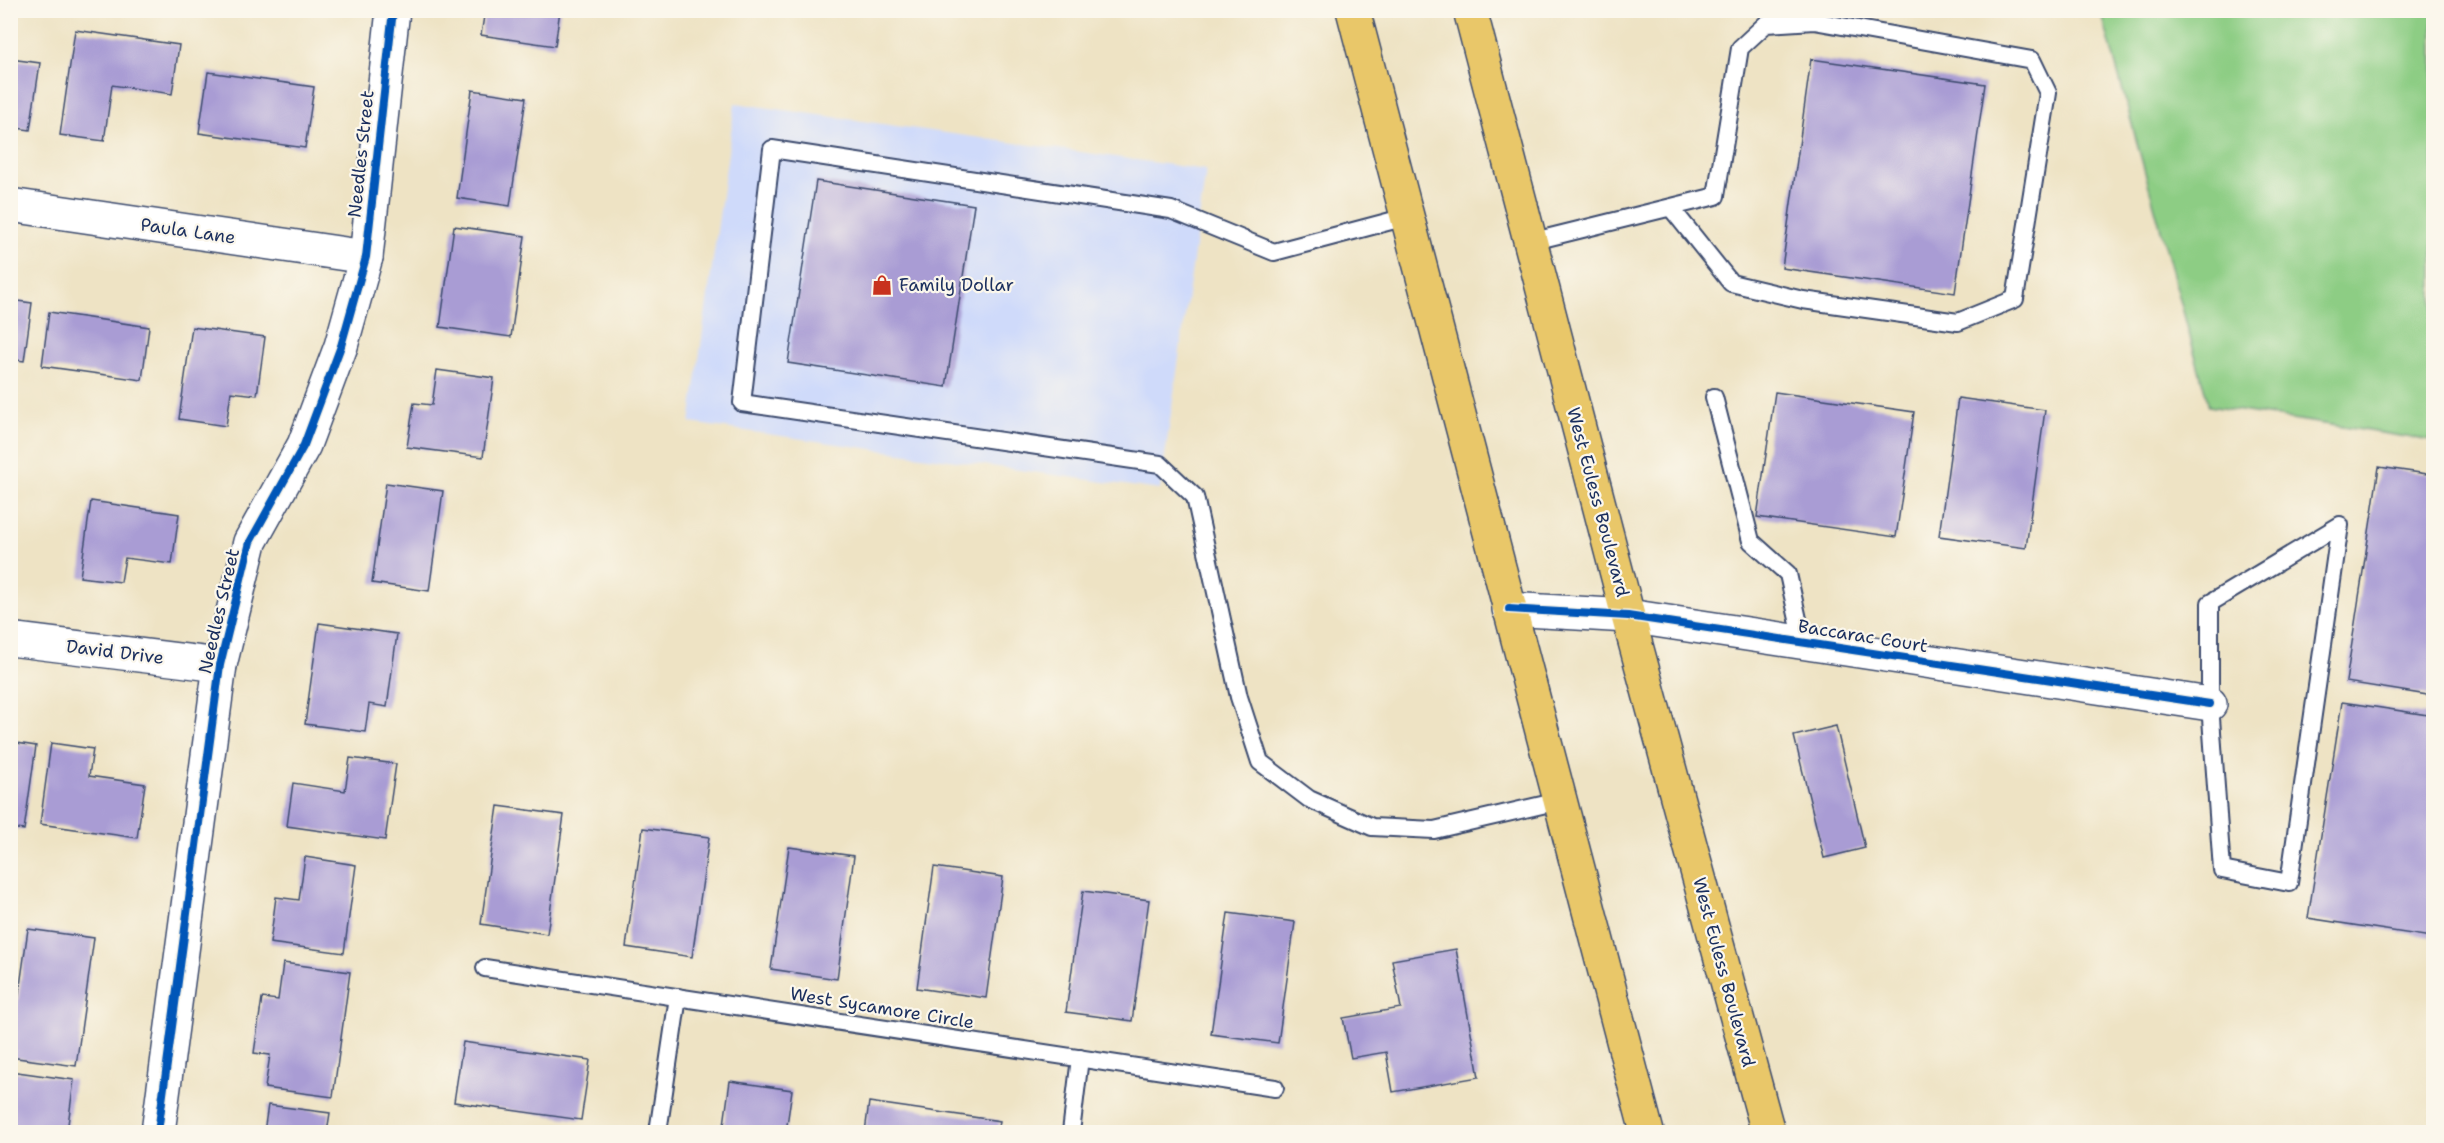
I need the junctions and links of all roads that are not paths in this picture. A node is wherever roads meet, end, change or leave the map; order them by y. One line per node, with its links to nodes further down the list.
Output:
1 (393, 10): 8 (street, Needles Street)
2 (1353, 10): 6 (main road)
3 (1470, 10): 7 (main road, West Euless Boulevard)
4 (10, 205): 8 (street, Paula Lane)
5 (1671, 208): 5 (lane); 7 (lane)
6 (1406, 217): 10 (main road); 16 (lane)
7 (1530, 242): 11 (main road, West Euless Boulevard)
8 (366, 257): 14 (street, Needles Street)
9 (1714, 397): 13 (lane)
10 (1509, 609): 11 (street, Baccarac Court); 16 (main road)
11 (1628, 616): 13 (street, Baccarac Court); 25 (main road, West Euless Boulevard)
12 (10, 639): 14 (street, David Drive)
13 (1803, 642): 15 (street, Baccarac Court)
14 (220, 665): 21 (street, Needles Street)
15 (2210, 704): 15 (lane)
16 (1559, 801): 24 (main road)
17 (485, 968): 18 (lane, West Sycamore Circle)
18 (678, 997): 19 (lane, West Sycamore Circle); 22 (lane)
19 (1080, 1058): 20 (lane, West Sycamore Circle); 23 (lane)
20 (1275, 1088)
21 (158, 1132)
22 (658, 1132)
23 (1071, 1132)
24 (1647, 1132)
25 (1768, 1132)

